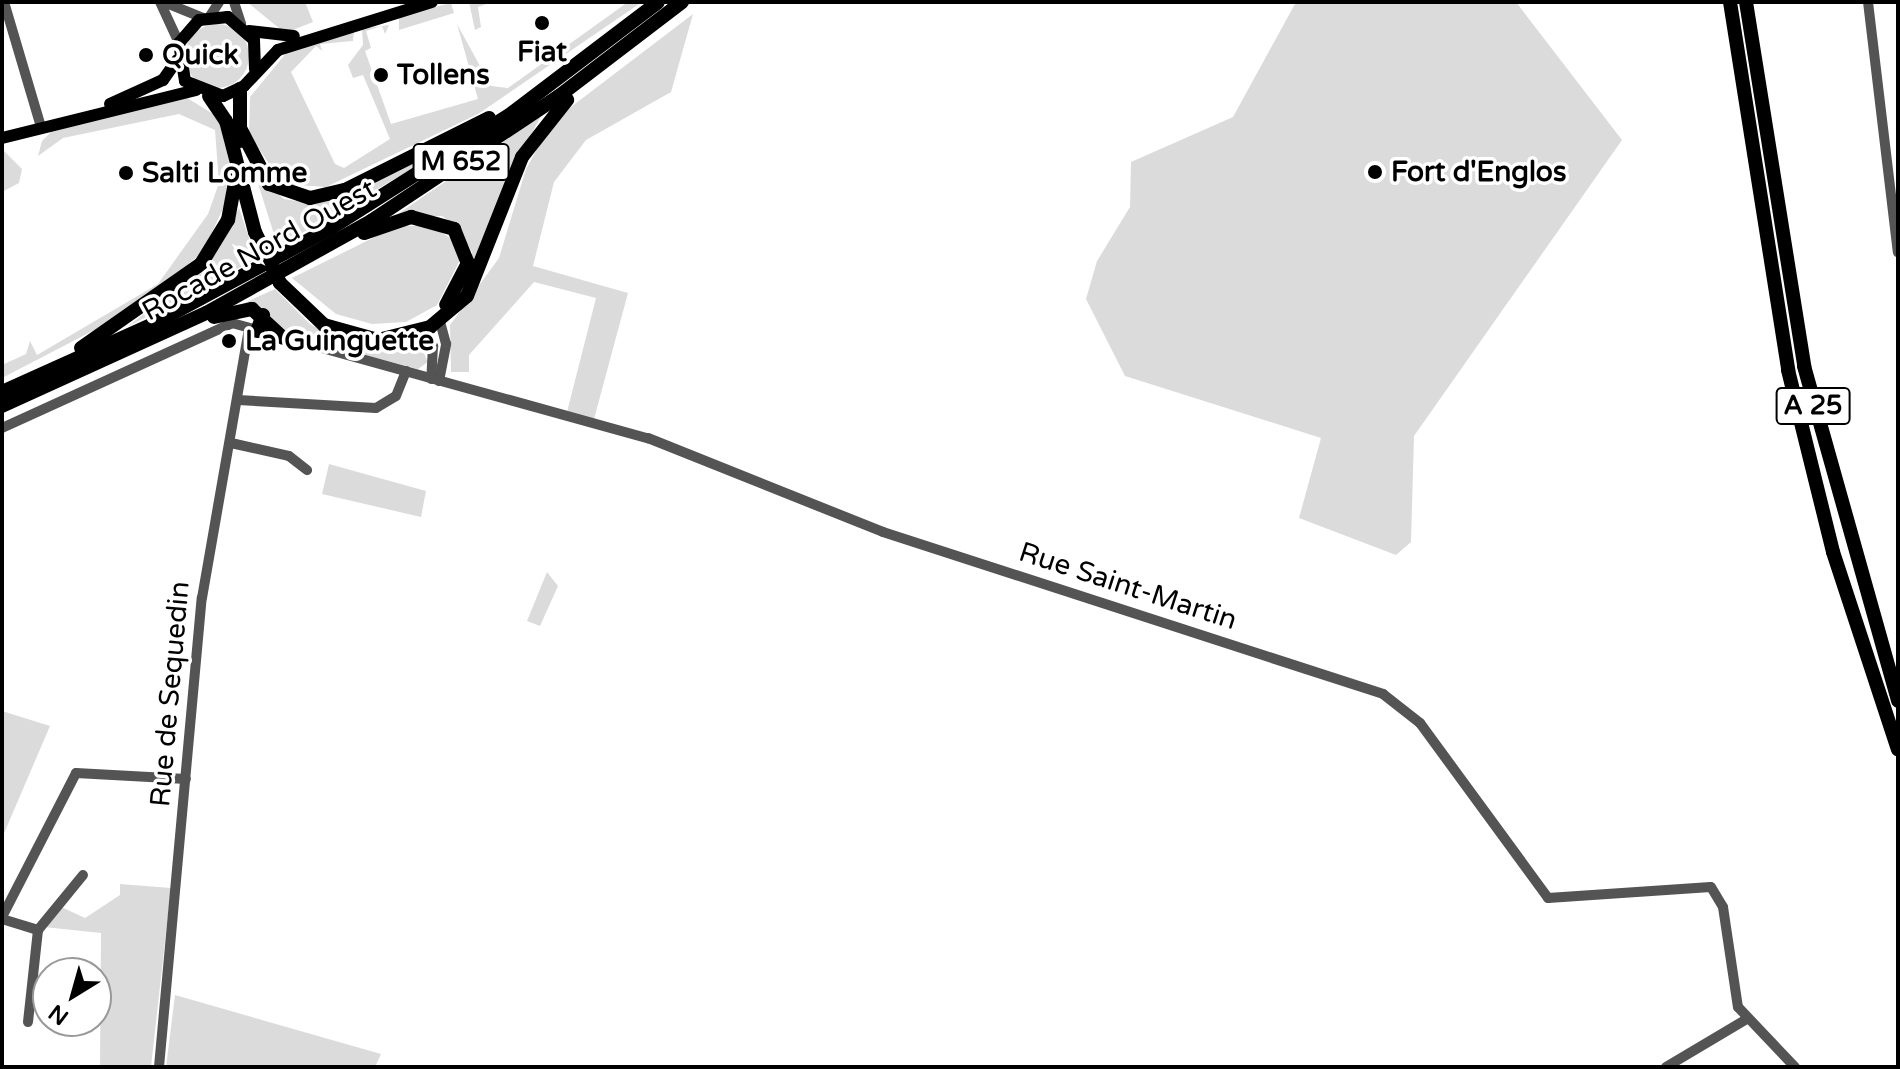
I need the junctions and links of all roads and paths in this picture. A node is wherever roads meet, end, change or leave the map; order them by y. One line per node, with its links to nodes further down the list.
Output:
1 (4, 2): 23 (street)
2 (162, 2): 12 (street); 14 (street)
3 (219, 2): 12 (street)
4 (234, 2): 13 (street)
5 (400, 2): 13 (main road)
6 (432, 2): 17 (main road)
7 (658, 2): 18 (highway, Rocade Nord Ouest / M 652)
8 (682, 2): 15 (highway, Rocade Nord Ouest / M 652)
9 (1730, 2): 45 (highway, A 25)
10 (1746, 2): 44 (highway, A 25)
11 (1868, 2): 26 (street)
12 (206, 17): 13 (main road); 14 (main road)
13 (245, 28): 17 (main road)
14 (179, 43): 16 (main road)
15 (618, 52): 27 (highway, Rocade Nord Ouest / M 652); 30 (highway)
16 (177, 60): 20 (main road); 21 (main road)
17 (255, 69): 19 (main road)
18 (573, 69): 22 (highway); 27 (highway, Rocade Nord Ouest / M 652)
19 (240, 89): 20 (main road); 22 (highway)
20 (202, 93): 21 (main road); 25 (highway)
21 (81, 116): 23 (main road)
22 (237, 119): 31 (highway)
23 (41, 127): 24 (main road)
24 (2, 138)
25 (237, 164): 31 (highway); 35 (highway)
26 (1898, 252)
27 (295, 257): 28 (highway, Rocade Nord Ouest / M 652); 31 (highway)
28 (248, 283): 35 (highway, Rocade Nord Ouest / M 652); 37 (highway, Rocade Nord Ouest / M 652)
29 (263, 315): 32 (highway); 33 (highway); 37 (highway)
30 (440, 322): 31 (highway); 36 (street)
31 (415, 328): 36 (street)
32 (253, 330): 33 (street, Rue Saint-Martin); 39 (street, Rue de Sequedin); 41 (street, Rue Saint-Martin)
33 (283, 338): 34 (street, Rue Saint-Martin)
34 (406, 371): 36 (street, Rue Saint-Martin); 39 (street)
35 (32, 380): 38 (highway, Rocade Nord Ouest / M 652)
36 (435, 380): 50 (street, Rue Saint-Martin)
37 (49, 386): 40 (highway, Rocade Nord Ouest / M 652)
38 (2, 392)
39 (238, 400): 42 (street, Rue de Sequedin)
40 (2, 406)
41 (2, 428)
42 (231, 443): 43 (street); 46 (street, Rue de Sequedin)
43 (307, 470)
44 (1898, 701)
45 (1898, 750)
46 (186, 779): 48 (street); 52 (street, Rue de Sequedin)
47 (83, 875): 49 (street)
48 (2, 918): 49 (street)
49 (38, 930): 51 (street)
50 (1745, 1020): 53 (street); 54 (street, Rue Saint-Martin)
51 (28, 1022)
52 (159, 1067)
53 (1666, 1067)
54 (1795, 1067)

